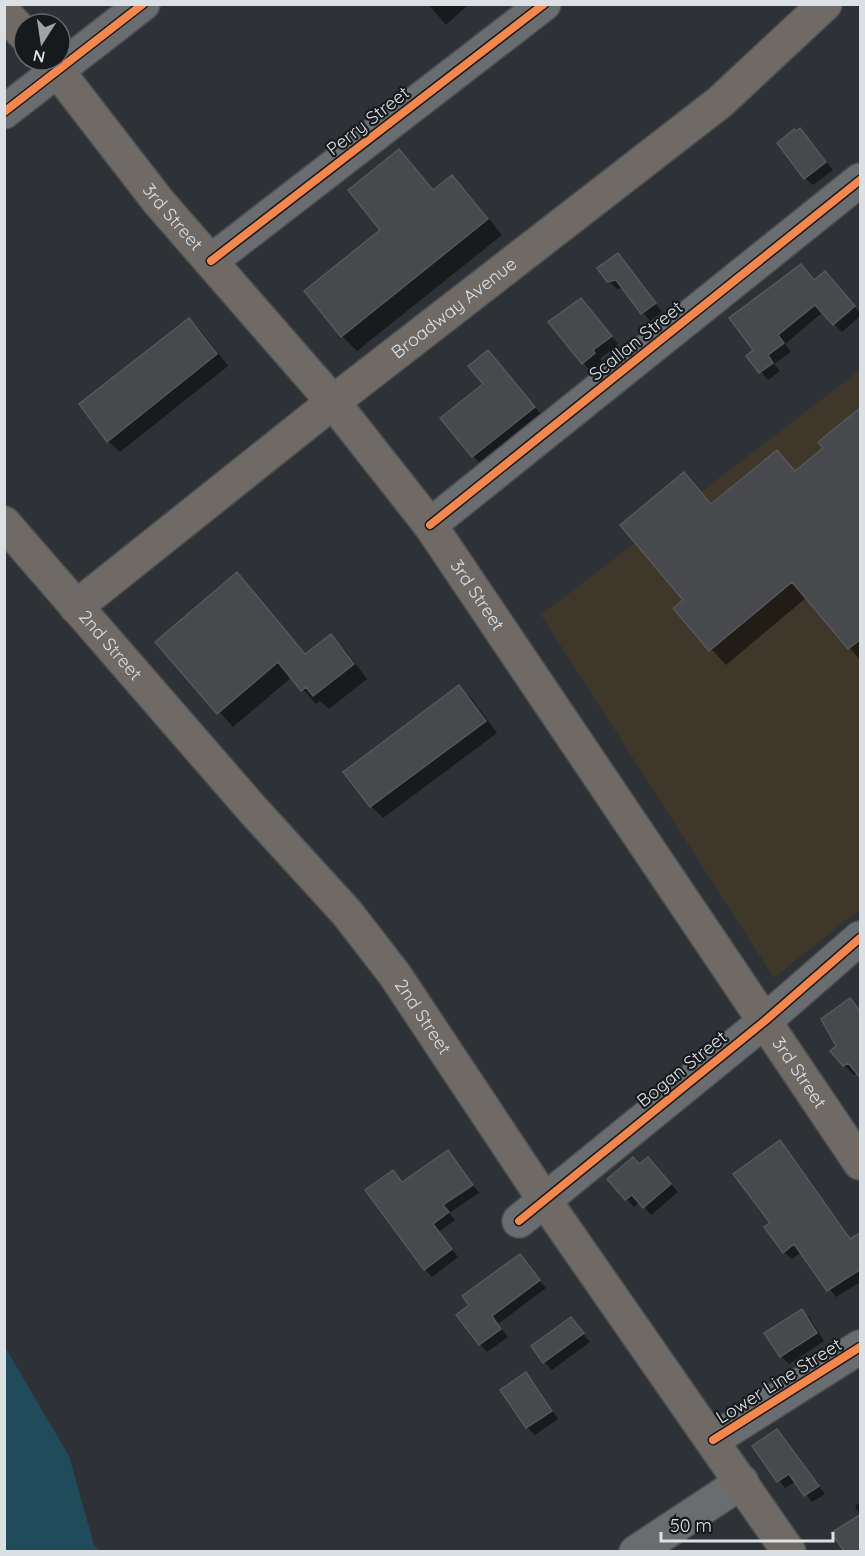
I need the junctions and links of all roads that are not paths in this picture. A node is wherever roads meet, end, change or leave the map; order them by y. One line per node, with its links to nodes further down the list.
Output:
1 (143, 4): 4 (street)
2 (544, 4): 9 (street, Perry Street)
3 (825, 4): 10 (main road, Broadway Avenue)
4 (72, 52)
5 (46, 72): 7 (street)
6 (58, 72): 9 (main road, 3rd Street)
7 (4, 112)
8 (861, 180): 12 (street, Scallan Street)
9 (211, 261): 10 (main road, 3rd Street)
10 (333, 402): 12 (main road, 3rd Street); 13 (main road, Broadway Avenue)
11 (4, 524): 13 (main road, 2nd Street)
12 (430, 525): 15 (main road, 3rd Street)
13 (76, 607): 17 (main road, 2nd Street)
14 (861, 938): 15 (street, Bogan Street)
15 (766, 1020): 16 (main road, 3rd Street); 17 (street, Bogan Street)
16 (861, 1163)
17 (545, 1201): 18 (street, Bogan Street); 20 (main road, 2nd Street)
18 (519, 1221)
19 (861, 1347): 20 (street, Lower Line Street)
20 (713, 1440): 21 (main road, 2nd Street)
21 (742, 1482): 22 (street); 23 (main road, 2nd Street)
22 (636, 1551)
23 (789, 1551)

